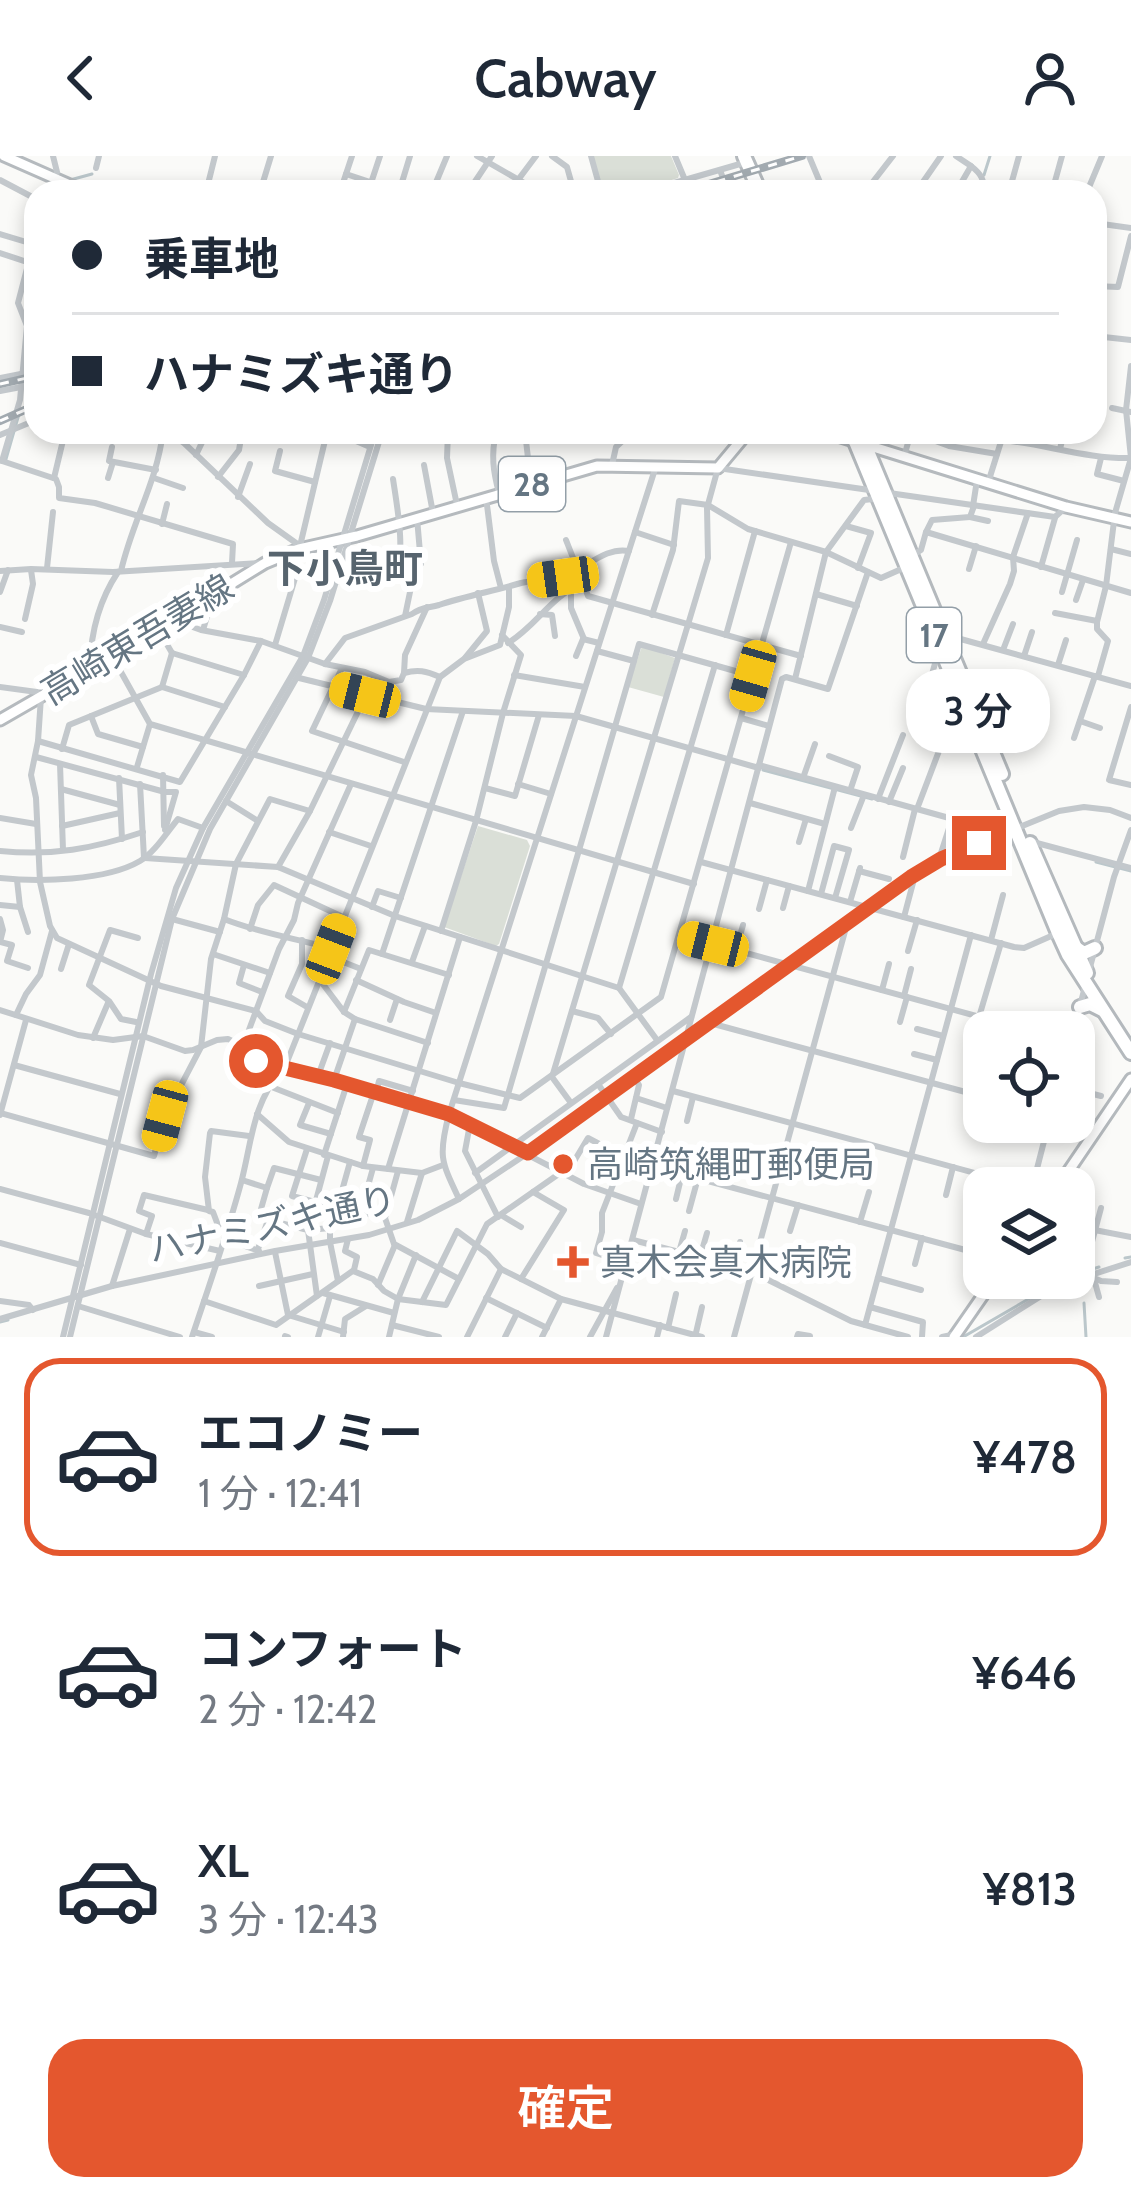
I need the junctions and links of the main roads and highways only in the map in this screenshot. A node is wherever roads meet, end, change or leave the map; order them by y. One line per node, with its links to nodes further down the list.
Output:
1 (4, 156): 2 (main road)
2 (59, 180)
3 (738, 444): 7 (main road, 高崎東吾妻線 / 28)
4 (860, 444): 8 (highway, 17)
5 (874, 444): 6 (main road)
6 (1131, 522)
7 (0, 720)
8 (1014, 829): 9 (highway, 17); 11 (highway, 17)
9 (1074, 946): 10 (highway); 11 (highway, 17)
10 (1095, 948)
11 (1087, 980): 13 (highway, 17); 14 (highway, 17)
12 (1080, 1007): 13 (highway)
13 (1103, 1011): 15 (highway, 17)
14 (1131, 1042)
15 (1131, 1053)
16 (1131, 1079): 17 (main road)
17 (1071, 1167)
18 (980, 1299): 19 (main road)
19 (955, 1335)

